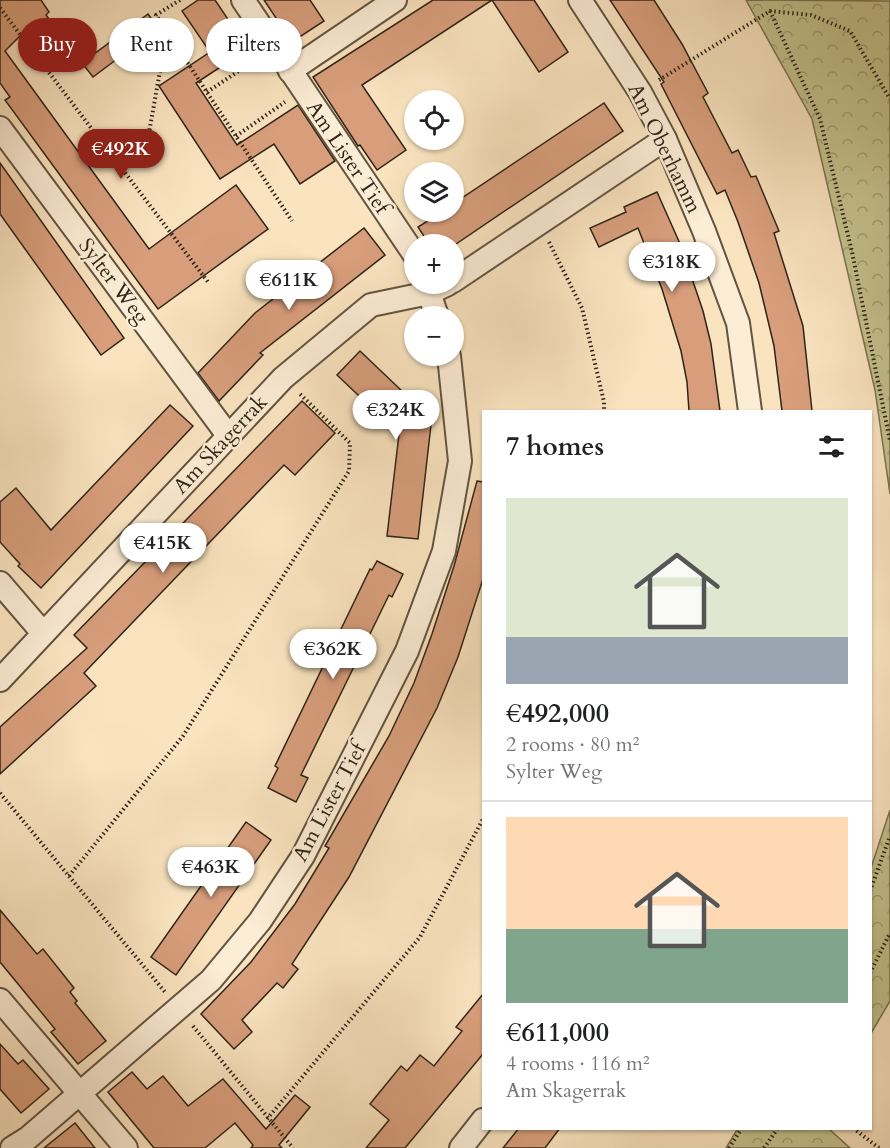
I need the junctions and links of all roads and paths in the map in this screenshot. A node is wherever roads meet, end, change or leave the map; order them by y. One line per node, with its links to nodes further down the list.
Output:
1 (180, 0): 7 (path)
2 (243, 0): 8 (street, Am Lister Tief)
3 (395, 0): 9 (street)
4 (580, 0): 16 (street, Am Oberhamm)
5 (0, 8): 21 (path)
6 (770, 11): 16 (path); 17 (path); 33 (path)
7 (158, 18)
8 (255, 18)
9 (302, 63)
10 (160, 72): 21 (path)
11 (194, 72): 15 (path)
12 (238, 72): 15 (path)
13 (291, 72): 14 (street, Am Lister Tief)
14 (303, 90): 19 (path); 24 (street, Am Lister Tief)
15 (207, 92): 19 (path)
16 (640, 92): 20 (street, Am Oberhamm)
17 (890, 99)
18 (0, 128): 32 (street, Sylter Weg)
19 (236, 136): 22 (path)
20 (665, 139): 23 (street); 31 (street, Am Oberhamm)
21 (118, 164): 26 (path)
22 (292, 221)
23 (540, 224): 25 (street); 30 (path)
24 (404, 239)
25 (464, 274)
26 (208, 282)
27 (410, 294): 29 (street, Am Skagerrak)
28 (450, 366): 45 (street, Am Lister Tief)
29 (283, 378): 32 (street, Am Skagerrak); 40 (path)
30 (604, 410)
31 (750, 410)
32 (227, 434): 35 (street, Am Skagerrak)
33 (890, 441)
34 (0, 583): 35 (street)
35 (43, 633): 36 (street, Am Skagerrak)
36 (0, 680)
37 (0, 793): 40 (path)
38 (482, 821): 47 (path)
39 (890, 836): 41 (path)
40 (69, 876): 45 (path)
41 (872, 886)
42 (890, 933): 43 (path)
43 (872, 969)
44 (0, 1000): 46 (street)
45 (180, 1010): 46 (street, Am Lister Tief); 47 (path)
46 (80, 1093): 52 (street, Am Lister Tief); 53 (street)
47 (267, 1119): 54 (path)
48 (482, 1121): 55 (street)
49 (741, 1130): 56 (path)
50 (777, 1130): 57 (path)
51 (856, 1130): 58 (path)
52 (12, 1148)
53 (126, 1148)
54 (293, 1148)
55 (461, 1148)
56 (729, 1148)
57 (764, 1148)
58 (879, 1148)

